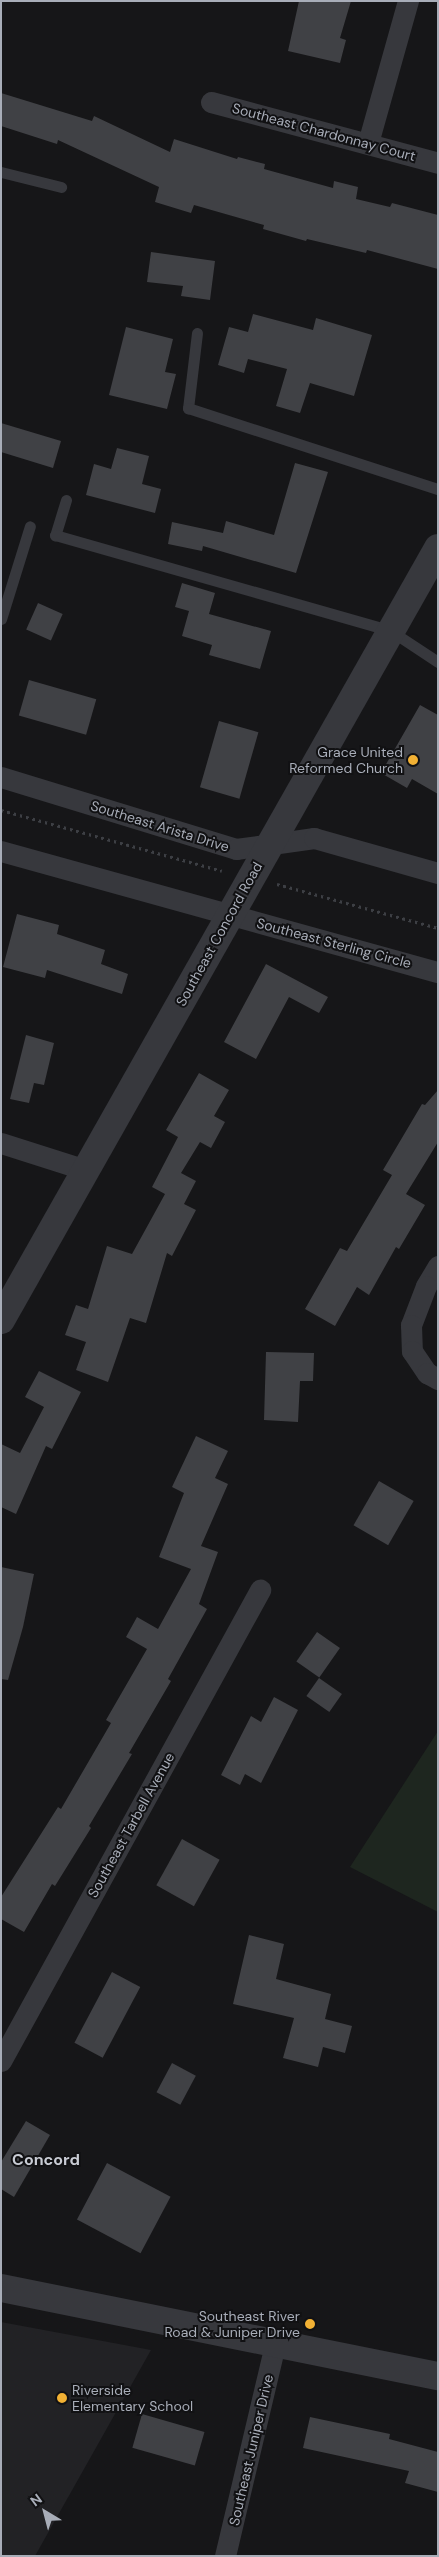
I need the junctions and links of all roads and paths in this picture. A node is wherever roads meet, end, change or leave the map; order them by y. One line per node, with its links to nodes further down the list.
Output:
1 (408, 1): 3 (street)
2 (211, 102): 3 (street, Southeast Chardonnay Court)
3 (368, 143): 4 (street, Southeast Chardonnay Court)
4 (438, 163)
5 (1, 172): 6 (lane)
6 (60, 187)
7 (197, 333): 8 (lane)
8 (438, 489)
9 (66, 500): 13 (lane)
10 (30, 526): 12 (lane)
11 (438, 548): 13 (street, Southeast Concord Road)
12 (1, 619)
13 (391, 632): 14 (lane); 17 (street, Southeast Concord Road)
14 (438, 662)
15 (1, 777): 17 (street, Southeast Arista Drive)
16 (1, 810): 19 (path)
17 (269, 844): 20 (street, Southeast Arista Drive); 22 (street, Southeast Concord Road)
18 (1, 850): 22 (street)
19 (220, 870)
20 (438, 873)
21 (270, 882): 23 (path)
22 (231, 914): 24 (street, Southeast Sterling Circle); 26 (street, Southeast Concord Road)
23 (438, 928)
24 (438, 972)
25 (1, 1143): 26 (street)
26 (86, 1170): 28 (street, Southeast Concord Road)
27 (438, 1266): 29 (street)
28 (1, 1320)
29 (438, 1380)
30 (260, 1590): 31 (street, Southeast Tarbell Avenue)
31 (1, 2061)
32 (1, 2288): 33 (street)
33 (275, 2344): 34 (street); 35 (street, Southeast Juniper Drive)
34 (438, 2376)
35 (225, 2556)

